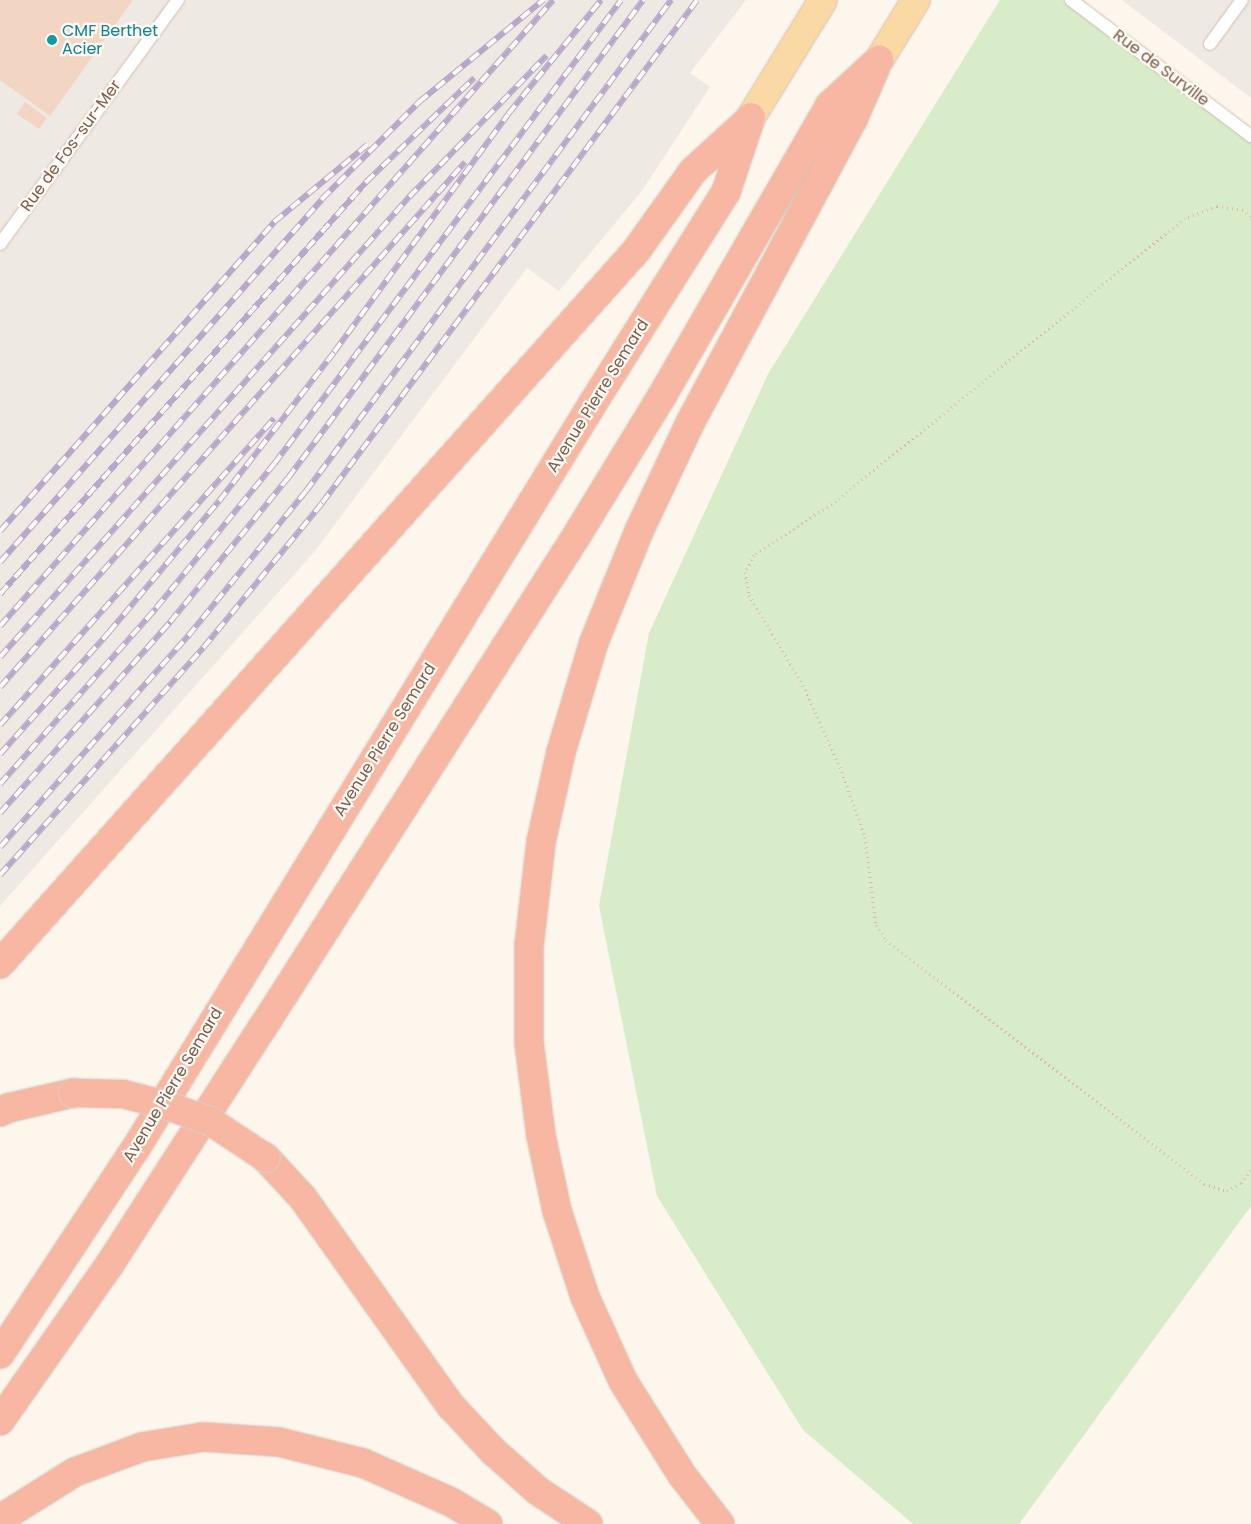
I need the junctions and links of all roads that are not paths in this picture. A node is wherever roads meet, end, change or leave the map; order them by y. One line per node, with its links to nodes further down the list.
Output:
1 (178, 0): 10 (lane, Rue de Fos-sur-Mer)
2 (823, 0): 8 (main road)
3 (916, 0): 7 (main road)
4 (1071, 0): 9 (lane, Rue de Surville)
5 (1242, 0): 6 (lane)
6 (1210, 44)
7 (879, 60): 14 (highway); 18 (highway)
8 (751, 117): 11 (highway); 13 (highway, Avenue Pierre Semard)
9 (1251, 136)
10 (0, 244)
11 (0, 964)
12 (0, 1112): 17 (highway, bridge)
13 (0, 1354)
14 (0, 1421)
15 (0, 1519): 16 (highway)
16 (488, 1524)
17 (588, 1524)
18 (720, 1524)

